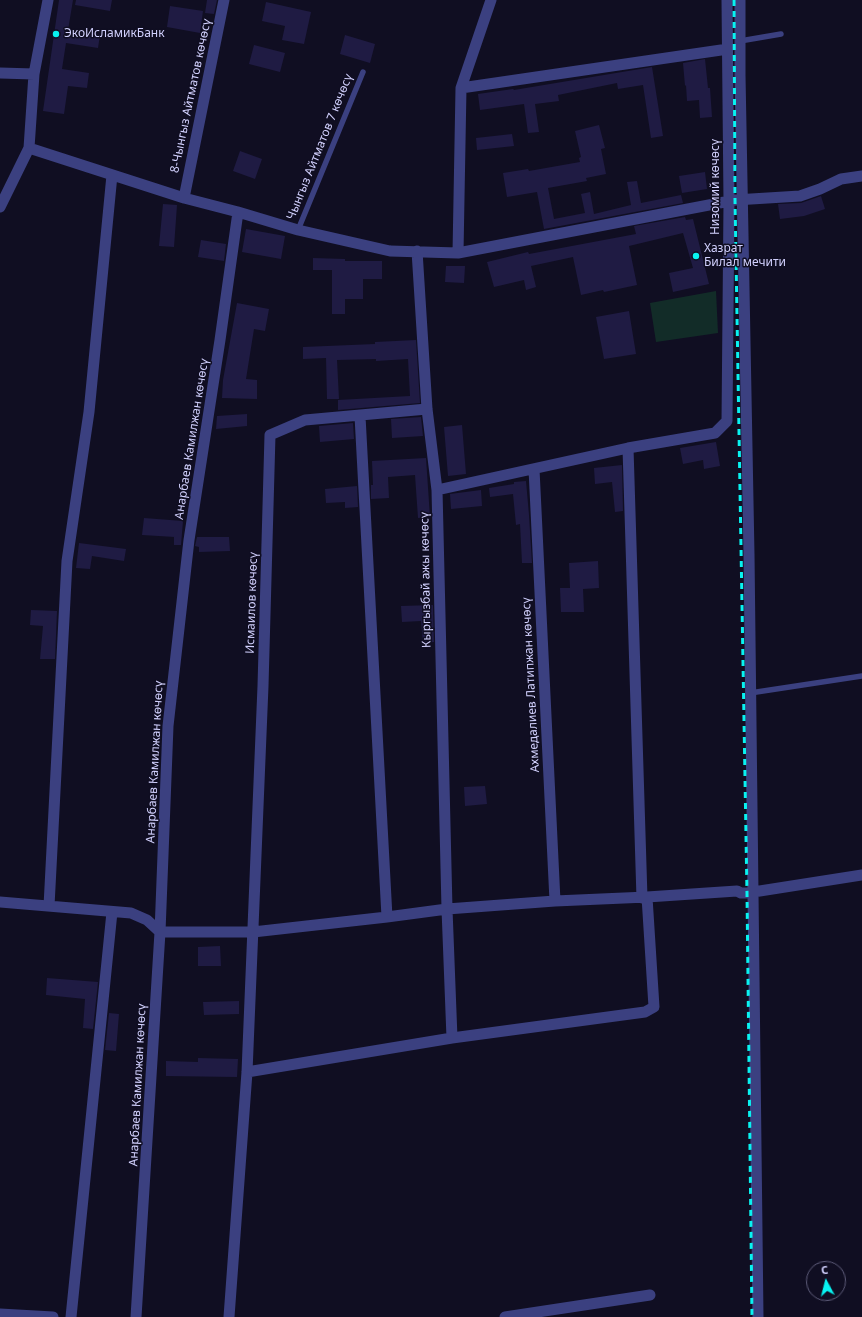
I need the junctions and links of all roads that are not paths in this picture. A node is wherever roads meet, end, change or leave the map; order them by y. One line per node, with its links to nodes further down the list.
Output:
1 (48, 0): 11 (street)
2 (224, 0): 16 (street, 8-Чынгыз Айтматов көчөсү)
3 (491, 0): 12 (street)
4 (727, 0): 8 (street, Низомий көчөсү)
5 (740, 0): 7 (street)
6 (781, 34): 7 (lane)
7 (740, 41): 17 (street)
8 (728, 49): 12 (street); 18 (street, Низомий көчөсү)
9 (363, 72): 21 (lane, Чынгыз Айтматов 7 көчөсү)
10 (0, 74): 11 (street)
11 (34, 74): 13 (street)
12 (461, 88): 23 (street)
13 (29, 148): 14 (street); 19 (street)
14 (112, 175): 16 (street); 36 (street)
15 (862, 176): 17 (street)
16 (184, 198): 20 (street)
17 (742, 200): 18 (street); 30 (street)
18 (729, 202): 23 (street); 26 (street, Низомий көчөсү)
19 (0, 207)
20 (238, 212): 21 (street); 40 (street, Анарбаев Камилжан көчөсү)
21 (298, 230): 22 (street)
22 (417, 251): 23 (street); 24 (street, Кыргызбай ажы көчөсү)
23 (458, 253)
24 (427, 410): 25 (street, Исмаилов көчөсү); 28 (street, Кыргызбай ажы көчөсү)
25 (360, 416): 39 (street); 41 (street, Исмаилов көчөсү)
26 (628, 448): 27 (street); 33 (street)
27 (534, 469): 28 (street); 34 (street, Ахмедалиев Латипжан көчөсү)
28 (437, 490): 37 (street, Кыргызбай ажы көчөсү)
29 (862, 676): 30 (lane)
30 (750, 693): 32 (street)
31 (862, 875): 32 (street)
32 (753, 892): 33 (street); 51 (street)
33 (644, 897): 34 (street); 42 (street)
34 (555, 901): 37 (street)
35 (0, 902): 36 (street)
36 (49, 906): 38 (street)
37 (447, 909): 39 (street); 42 (street, Кыргызбай ажы көчөсү)
38 (112, 912): 40 (street); 47 (street)
39 (388, 917): 41 (street)
40 (160, 932): 41 (street); 48 (street, Анарбаев Камилжан көчөсү)
41 (253, 932): 43 (street)
42 (452, 1038): 43 (street)
43 (247, 1072): 49 (street)
44 (650, 1294): 50 (street)
45 (0, 1314): 46 (street)
46 (53, 1317)
47 (72, 1317)
48 (136, 1317)
49 (229, 1317)
50 (505, 1317)
51 (758, 1317)

